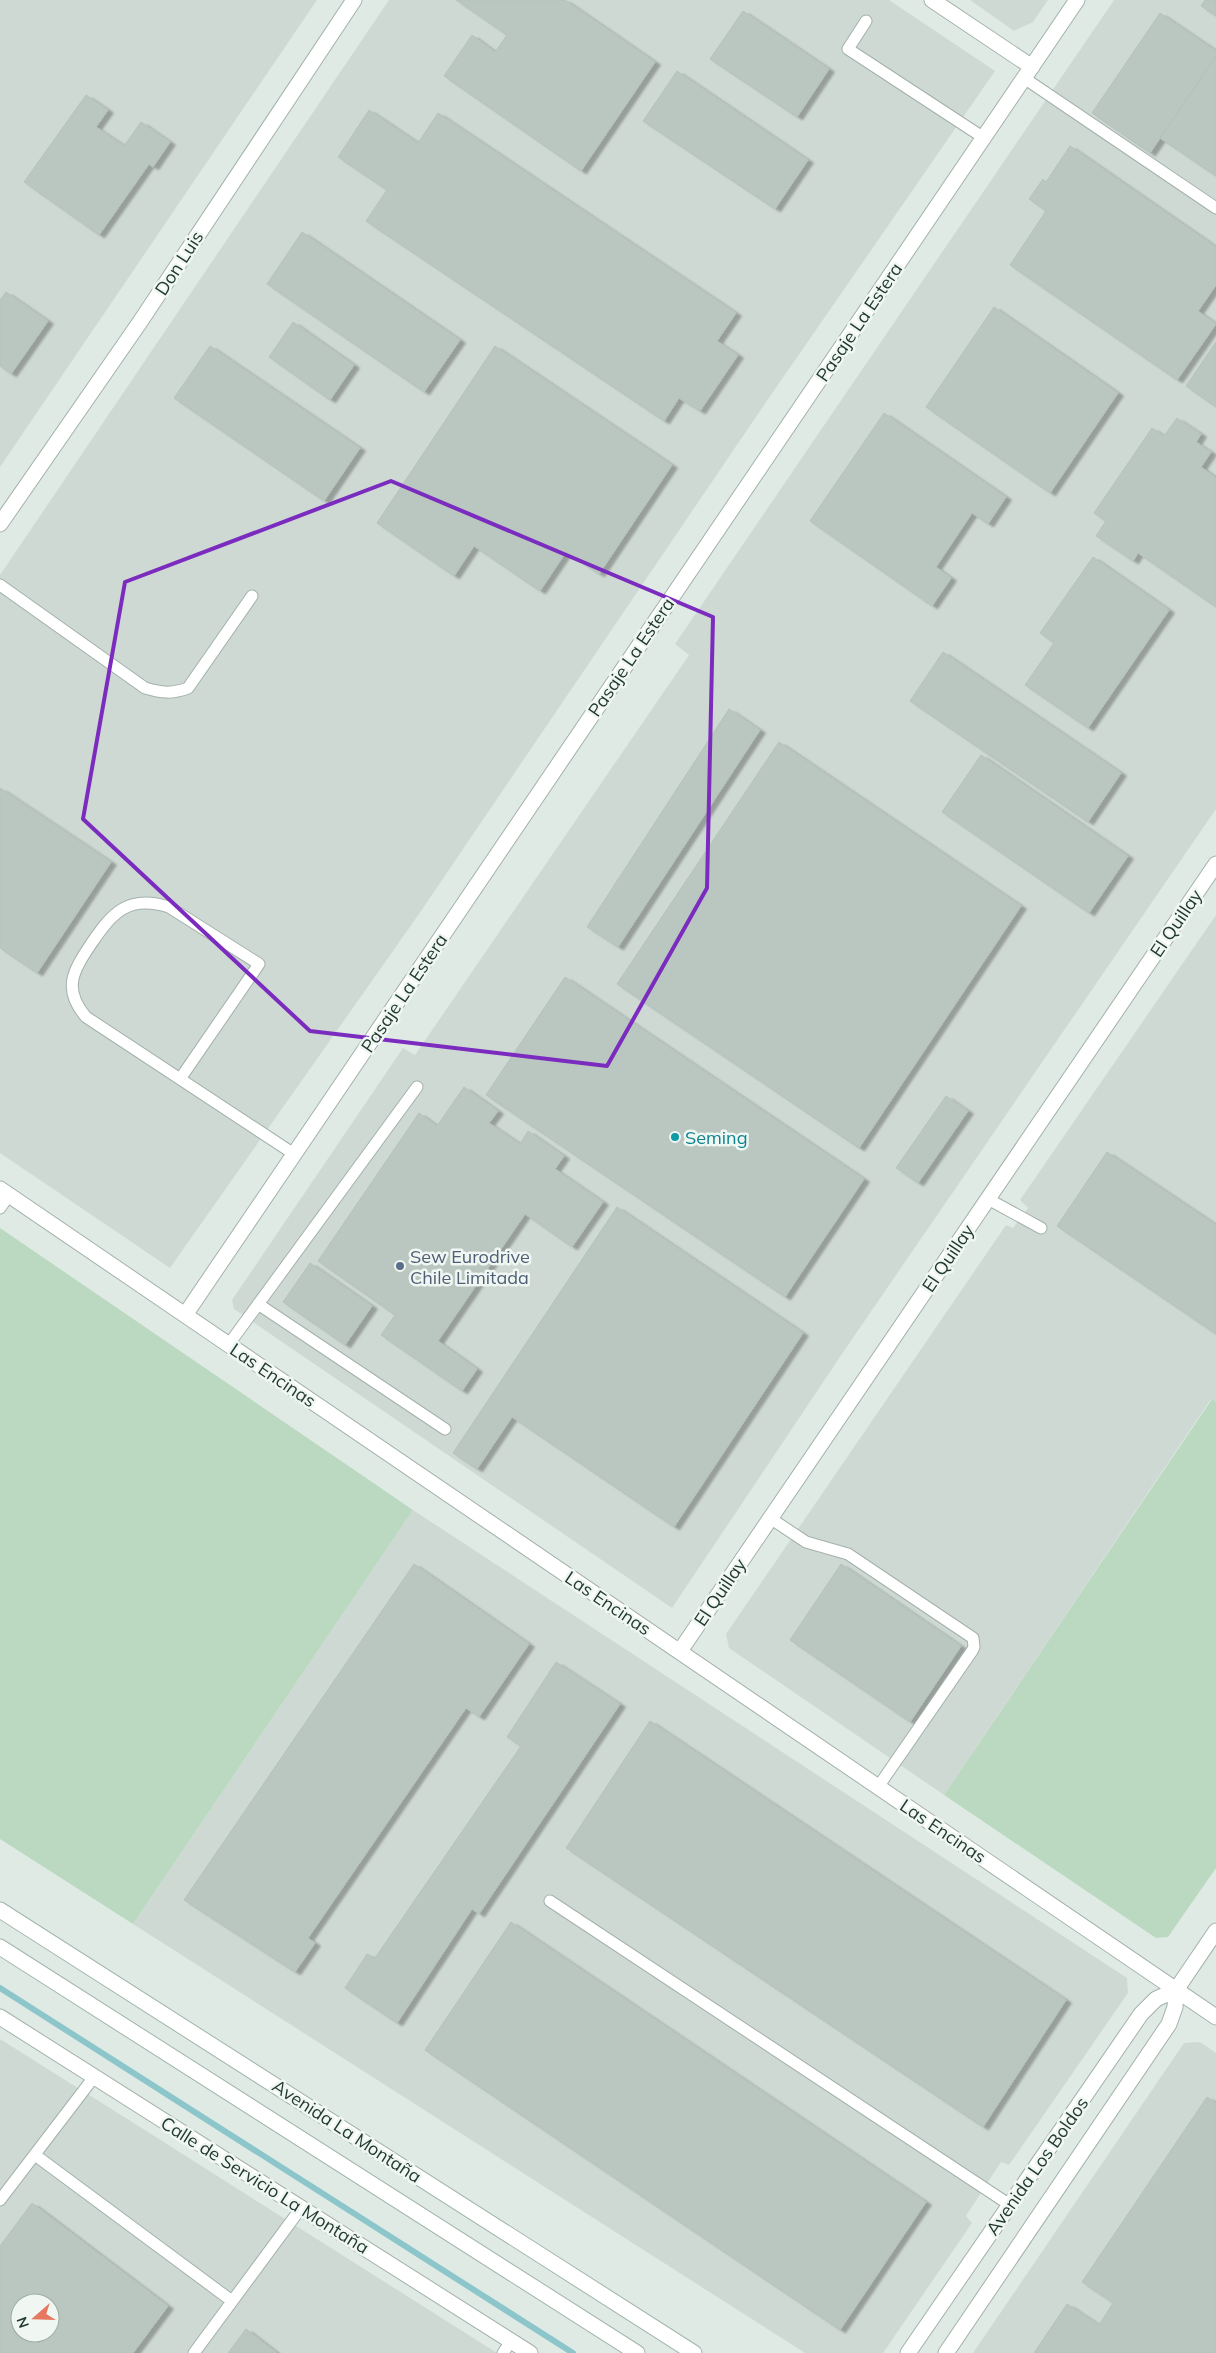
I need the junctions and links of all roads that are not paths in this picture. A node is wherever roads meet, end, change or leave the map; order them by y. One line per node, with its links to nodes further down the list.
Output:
1 (354, 0): 8 (street, Don Luis)
2 (932, 0): 5 (street)
3 (1078, 0): 5 (street, Pasaje La Estera)
4 (866, 20): 6 (lane)
5 (1028, 73): 6 (street, Pasaje La Estera); 7 (lane)
6 (984, 138): 14 (street, Pasaje La Estera)
7 (1216, 208)
8 (0, 524)
9 (0, 585): 10 (lane)
10 (252, 596)
11 (1216, 864): 16 (street, El Quillay)
12 (180, 1079): 12 (lane); 14 (lane)
13 (418, 1087): 19 (lane)
14 (294, 1154): 20 (street, Pasaje La Estera)
15 (4, 1192): 17 (lane); 20 (street, Las Encinas)
16 (988, 1199): 18 (lane); 23 (street, El Quillay)
17 (0, 1208)
18 (1041, 1228)
19 (258, 1304): 21 (lane); 22 (lane)
20 (184, 1315): 21 (street, Las Encinas)
21 (228, 1344): 24 (street, Las Encinas)
22 (446, 1429)
23 (770, 1518): 24 (street, El Quillay); 25 (lane)
24 (680, 1652): 25 (street, Las Encinas)
25 (878, 1787): 30 (street, Las Encinas)
26 (550, 1901): 36 (lane)
27 (0, 1910): 43 (street, Avenida La Montaña)
28 (1216, 1931): 30 (street, Avenida Los Boldos)
29 (0, 1947): 42 (street, Avenida La Montaña)
30 (1176, 1990): 32 (street, Las Encinas); 36 (street, Avenida Los Boldos); 45 (street, Avenida Los Boldos)
31 (0, 2017): 33 (street, Calle de Servicio La Montaña)
32 (1216, 2017)
33 (94, 2077): 34 (lane); 37 (street, Calle de Servicio La Montaña)
34 (35, 2155): 35 (lane); 38 (lane)
35 (0, 2200)
36 (1010, 2205): 44 (street, Avenida Los Boldos)
37 (301, 2208): 38 (lane); 39 (street, Calle de Servicio La Montaña)
38 (232, 2301): 40 (lane)
39 (507, 2347): 41 (street, Calle de Servicio La Montaña)
40 (194, 2353)
41 (530, 2353)
42 (637, 2353)
43 (694, 2353)
44 (908, 2353)
45 (946, 2353)

